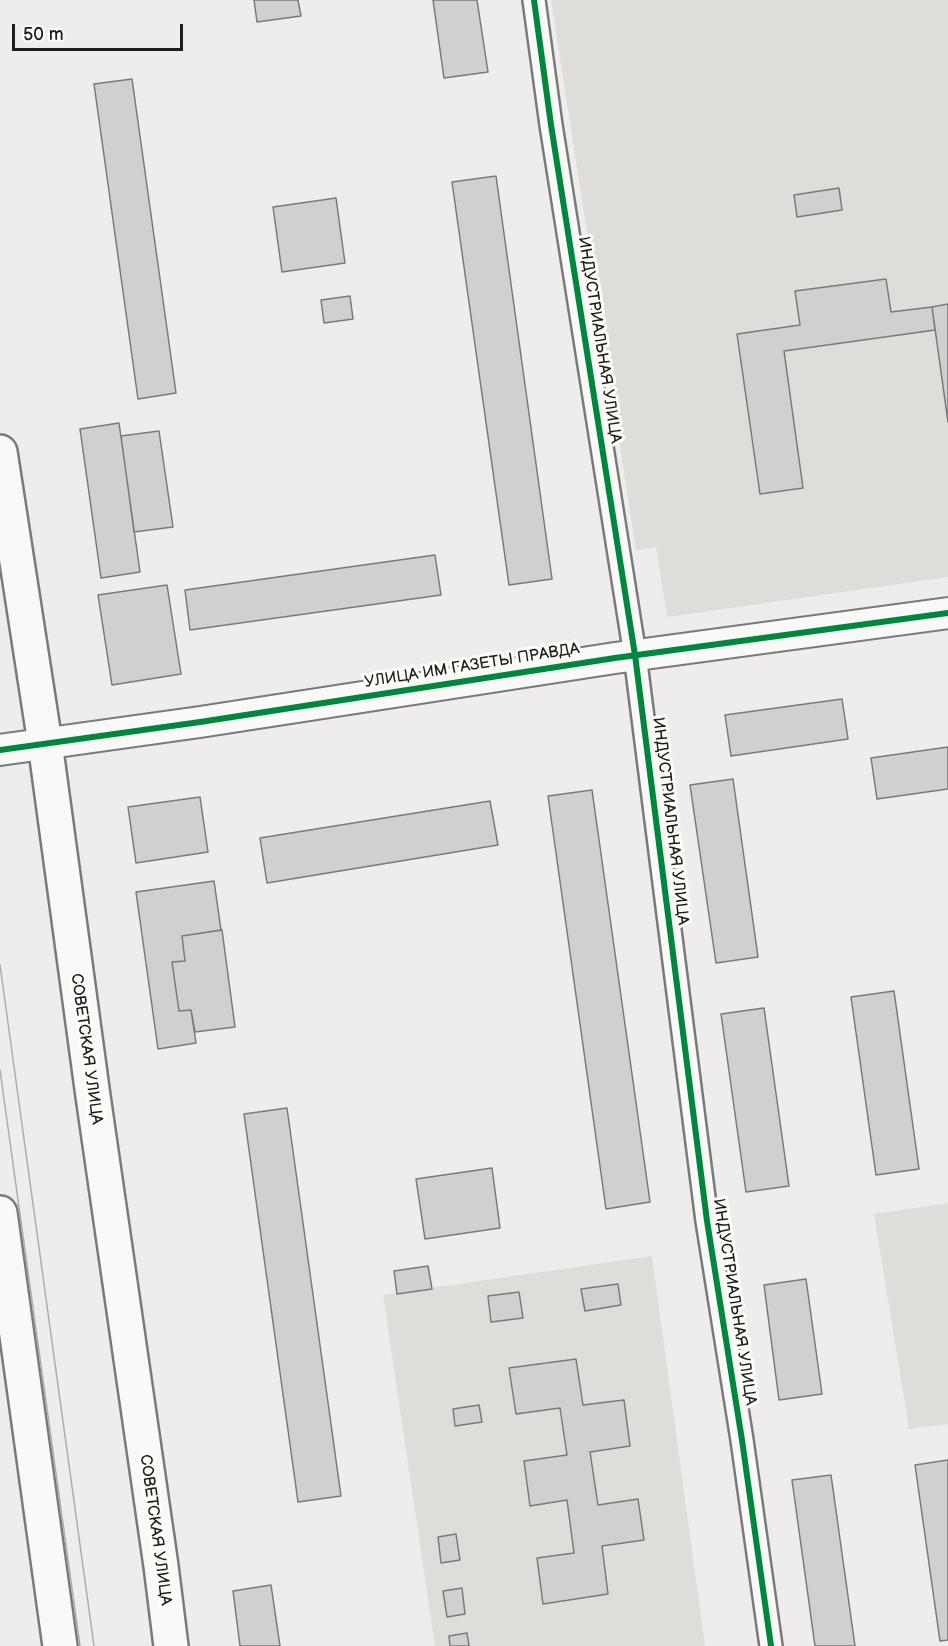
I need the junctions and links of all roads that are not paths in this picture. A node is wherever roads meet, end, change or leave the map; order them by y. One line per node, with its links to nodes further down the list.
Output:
1 (534, 0): 4 (street, ИНДУСТРИАЛЬНАЯ УЛИЦА)
2 (0, 452): 5 (main road, СОВЕТСКАЯ УЛИЦА)
3 (948, 613): 4 (street, УЛИЦА ИМ ГАЗЕТЫ ПРАВДА)
4 (635, 655): 5 (street, УЛИЦА ИМ ГАЗЕТЫ ПРАВДА); 10 (street, ИНДУСТРИАЛЬНАЯ УЛИЦА)
5 (45, 743): 6 (street, УЛИЦА ИМ ГАЗЕТЫ ПРАВДА); 9 (main road, СОВЕТСКАЯ УЛИЦА)
6 (0, 750)
7 (0, 1213): 8 (main road)
8 (60, 1646)
9 (171, 1646)
10 (771, 1646)

